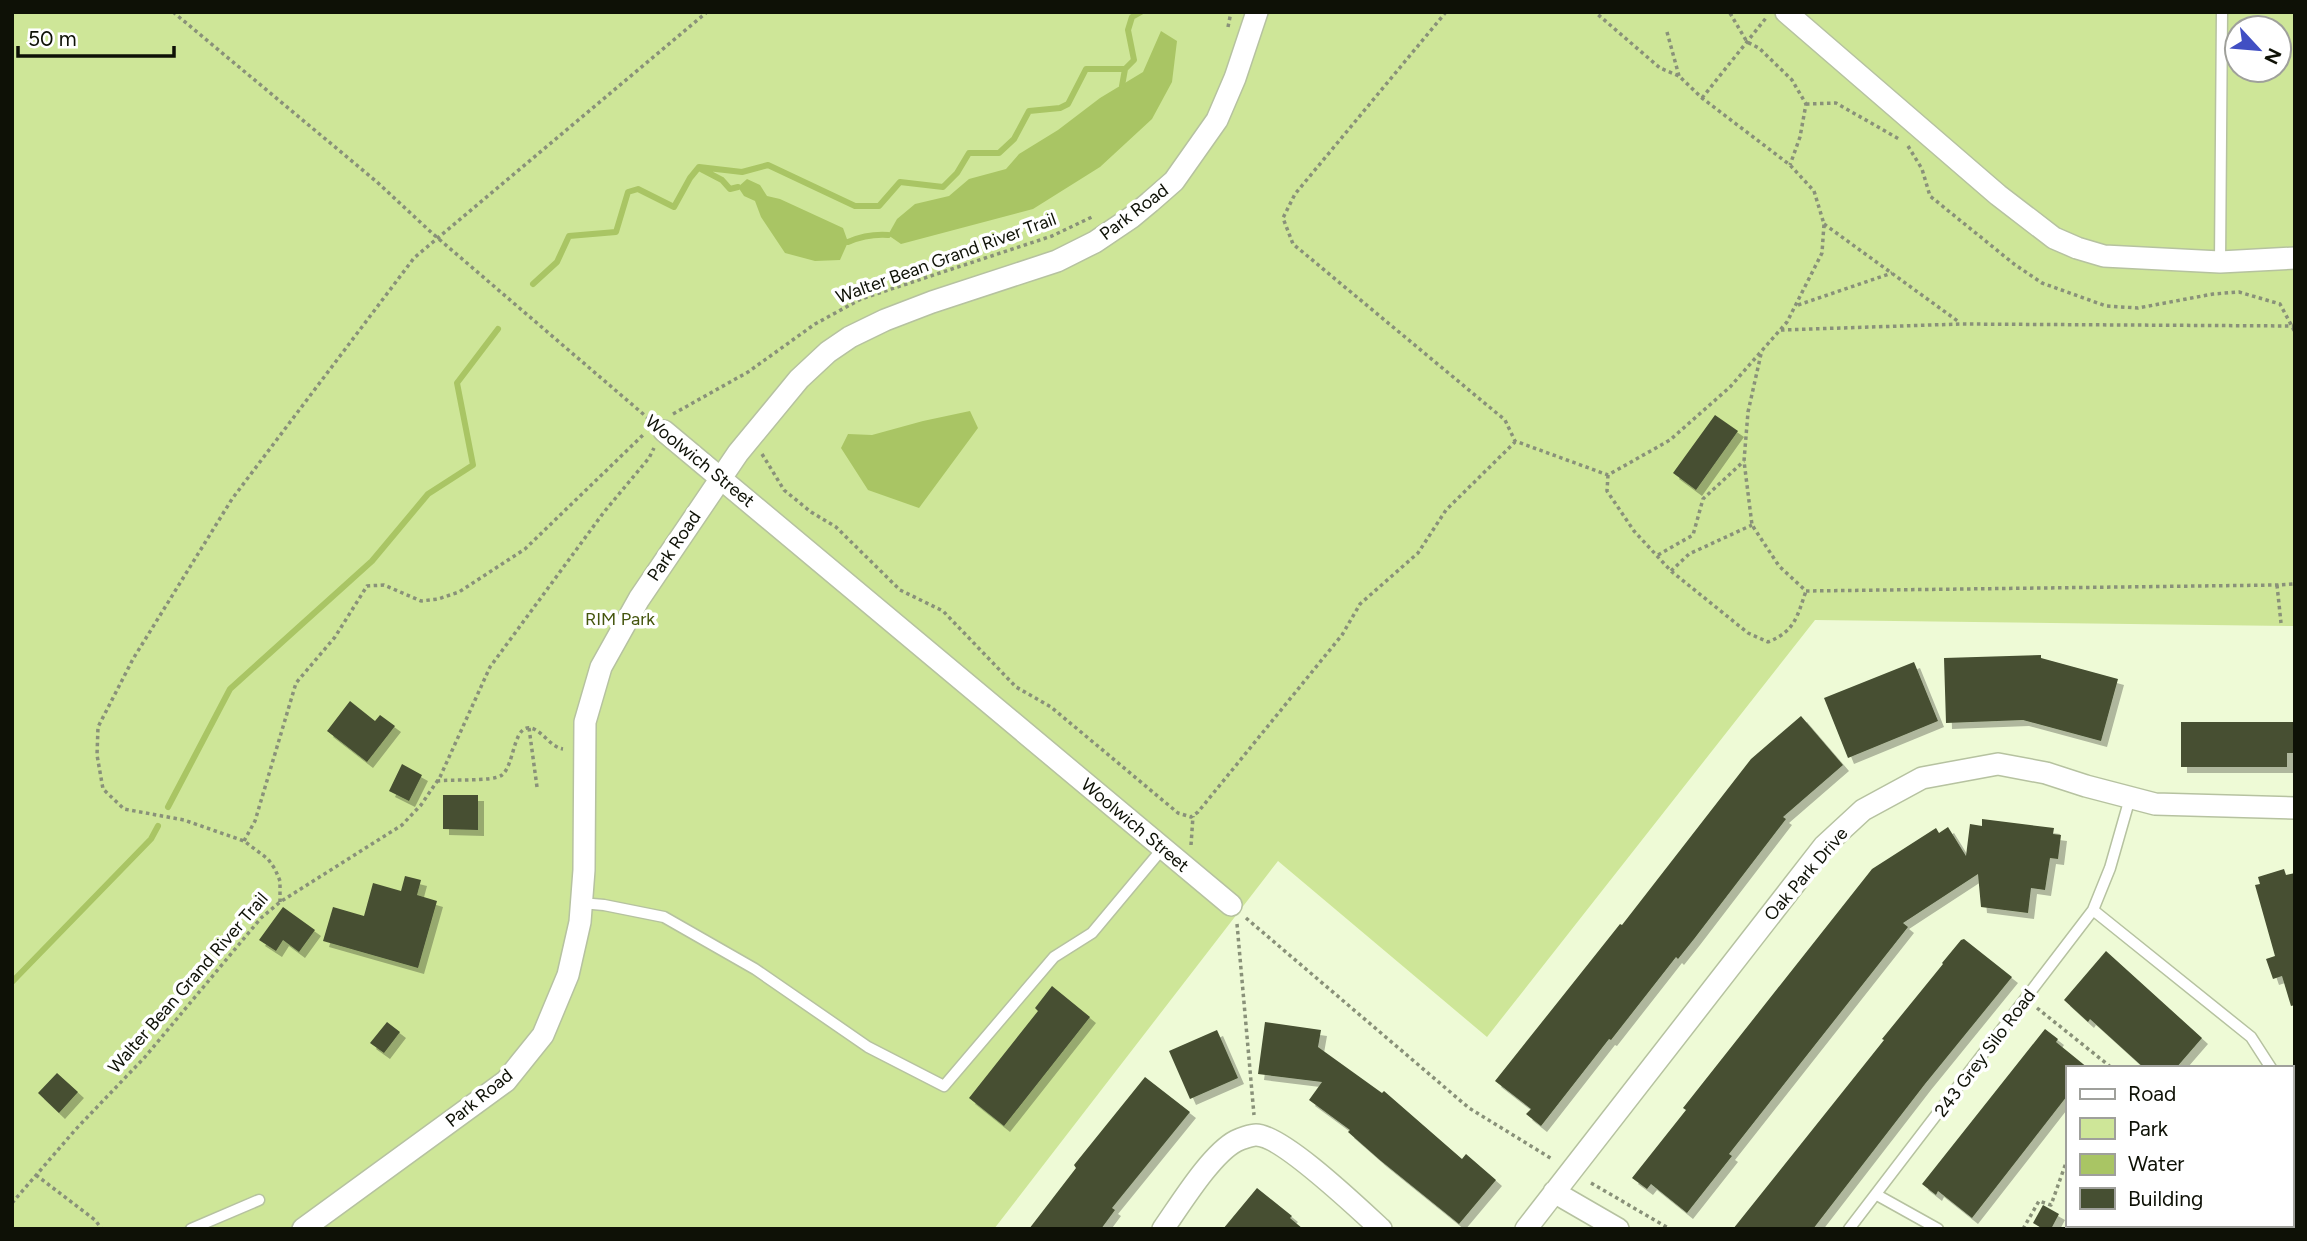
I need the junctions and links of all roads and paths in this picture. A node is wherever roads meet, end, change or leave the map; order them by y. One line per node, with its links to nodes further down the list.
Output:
1 (173, 12): 18 (path, Woolwich Street)
2 (708, 12): 18 (path)
3 (1231, 12): 10 (path)
4 (1257, 12): 30 (street, Park Road)
5 (1446, 12): 31 (path)
6 (1595, 12): 13 (path)
7 (2222, 12): 20 (lane)
8 (1730, 13): 12 (path)
9 (1778, 13): 12 (path); 20 (street)
10 (1227, 30)
11 (1667, 32): 13 (path)
12 (1747, 42): 14 (path); 15 (path)
13 (1679, 76): 14 (path)
14 (1702, 98): 15 (path)
15 (1790, 165): 17 (path)
16 (1103, 210): 29 (path, Walter Bean Grand River Trail)
17 (1824, 224): 21 (path); 23 (path)
18 (439, 239): 29 (path, Woolwich Street); 48 (path)
19 (2295, 258): 20 (street)
20 (2220, 262)
21 (1892, 273): 23 (path); 24 (path)
22 (2280, 304): 25 (path)
23 (1796, 306): 26 (path)
24 (1961, 324): 25 (path); 26 (path)
25 (2294, 326): 27 (path)
26 (1780, 330): 28 (path)
27 (2295, 332)
28 (1762, 351): 32 (path); 33 (path)
29 (659, 428): 34 (street, Woolwich Street); 44 (path); 48 (path, Walter Bean Grand River Trail)
30 (747, 442): 31 (path); 34 (street, Park Road)
31 (1515, 442): 33 (path)
32 (1744, 461): 35 (path); 36 (path)
33 (1608, 475): 36 (path)
34 (720, 477): 43 (street, Park Road); 49 (street, Woolwich Street)
35 (1752, 526): 37 (path); 40 (path)
36 (1658, 555): 37 (path)
37 (1671, 571): 40 (path)
38 (2295, 580): 39 (path)
39 (2277, 585): 40 (path); 41 (path)
40 (1806, 591)
41 (2281, 623)
42 (529, 728): 43 (path); 44 (path); 45 (path)
43 (585, 751): 51 (street, Park Road)
44 (437, 781): 50 (path)
45 (537, 787)
46 (2130, 798): 47 (street, Oak Park Drive); 53 (lane, 243 Grey Silo Road); 62 (street, Oak Park Drive)
47 (2295, 808)
48 (244, 841): 50 (path, Walter Bean Grand River Trail)
49 (1163, 848): 51 (lane); 52 (street, Woolwich Street)
50 (280, 902): 60 (path, Walter Bean Grand River Trail)
51 (581, 903): 68 (street, Park Road)
52 (1233, 907): 57 (path); 58 (path)
53 (2094, 910): 54 (lane, 243 Grey Silo Road); 56 (lane)
54 (2026, 1000): 55 (path); 63 (lane, 243 Grey Silo Road)
55 (2109, 1066)
56 (2270, 1066)
57 (1256, 1135): 69 (street); 70 (street)
58 (1552, 1159)
59 (2066, 1163): 76 (path)
60 (35, 1175): 65 (path, Walter Bean Grand River Trail); 66 (path)
61 (1591, 1183): 73 (path)
62 (1554, 1192): 71 (street, Oak Park Drive); 72 (street)
63 (1877, 1195): 74 (lane, 243 Grey Silo Road); 75 (lane)
64 (259, 1200): 67 (lane)
65 (12, 1203)
66 (102, 1229)
67 (191, 1229)
68 (303, 1229)
69 (1163, 1229)
70 (1381, 1229)
71 (1525, 1229)
72 (1618, 1229)
73 (1670, 1229)
74 (1849, 1229)
75 (1938, 1229)
76 (2023, 1229)

